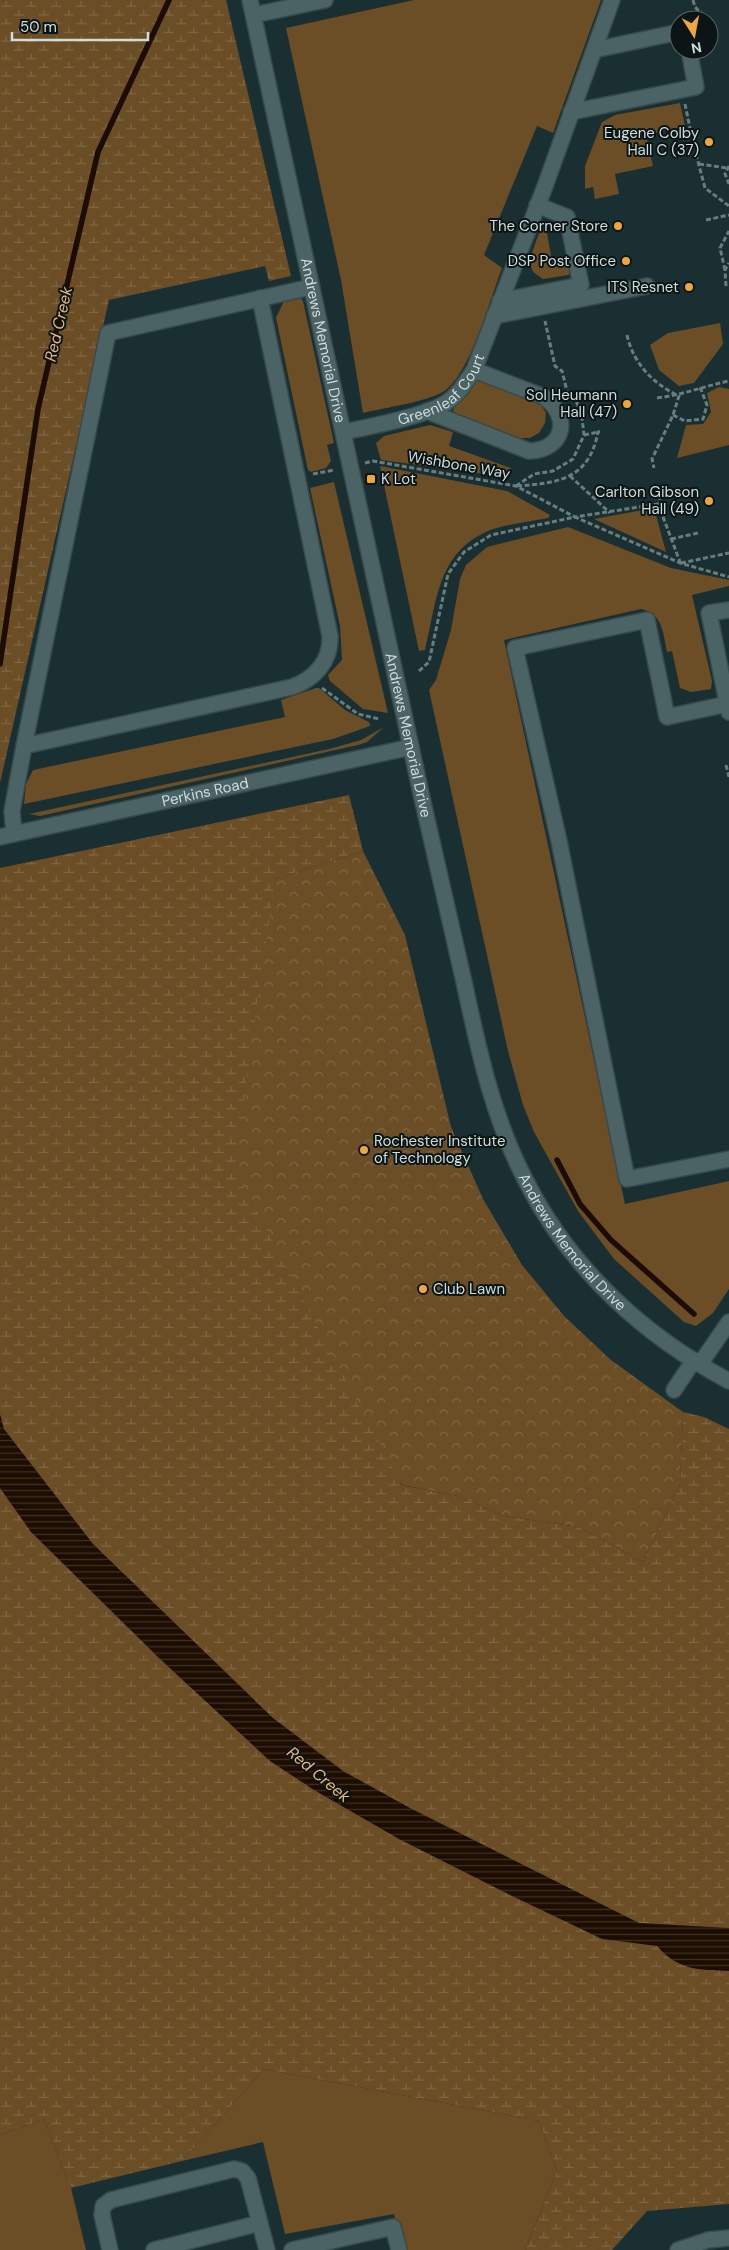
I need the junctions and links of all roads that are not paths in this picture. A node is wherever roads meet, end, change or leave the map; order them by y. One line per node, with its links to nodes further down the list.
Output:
1 (322, 0): 3 (street)
2 (612, 0): 5 (street, Greenleaf Court)
3 (252, 7): 10 (street, Andrews Memorial Drive)
4 (669, 34): 5 (street)
5 (594, 50): 7 (street, Greenleaf Court)
6 (691, 60): 7 (street)
7 (571, 112): 8 (street, Greenleaf Court)
8 (537, 205): 12 (street, Greenleaf Court); 12 (street)
9 (646, 286): 13 (street)
10 (311, 287): 11 (street); 16 (street, Andrews Memorial Drive)
11 (260, 298): 20 (street); 20 (street)
12 (500, 301): 13 (street, Greenleaf Court)
13 (494, 316): 14 (street, Greenleaf Court)
14 (474, 370): 15 (street, Greenleaf Court); 15 (street)
15 (427, 411): 16 (street, Greenleaf Court)
16 (344, 432): 21 (street, Andrews Memorial Drive)
17 (729, 610): 18 (street)
18 (725, 676): 19 (street)
19 (728, 708): 23 (street)
20 (24, 746): 22 (street)
21 (411, 747): 22 (street, Perkins Road); 25 (street, Andrews Memorial Drive)
22 (7, 835)
23 (729, 1159)
24 (729, 1322): 25 (street)
25 (697, 1362): 26 (street, Andrews Memorial Drive); 27 (street)
26 (729, 1381)
27 (674, 1390)
28 (260, 2223): 30 (street); 31 (street); 32 (street)
29 (729, 2238): 35 (street)
30 (110, 2250)
31 (154, 2250)
32 (266, 2250)
33 (292, 2250): 34 (street)
34 (399, 2250)
35 (678, 2250)

